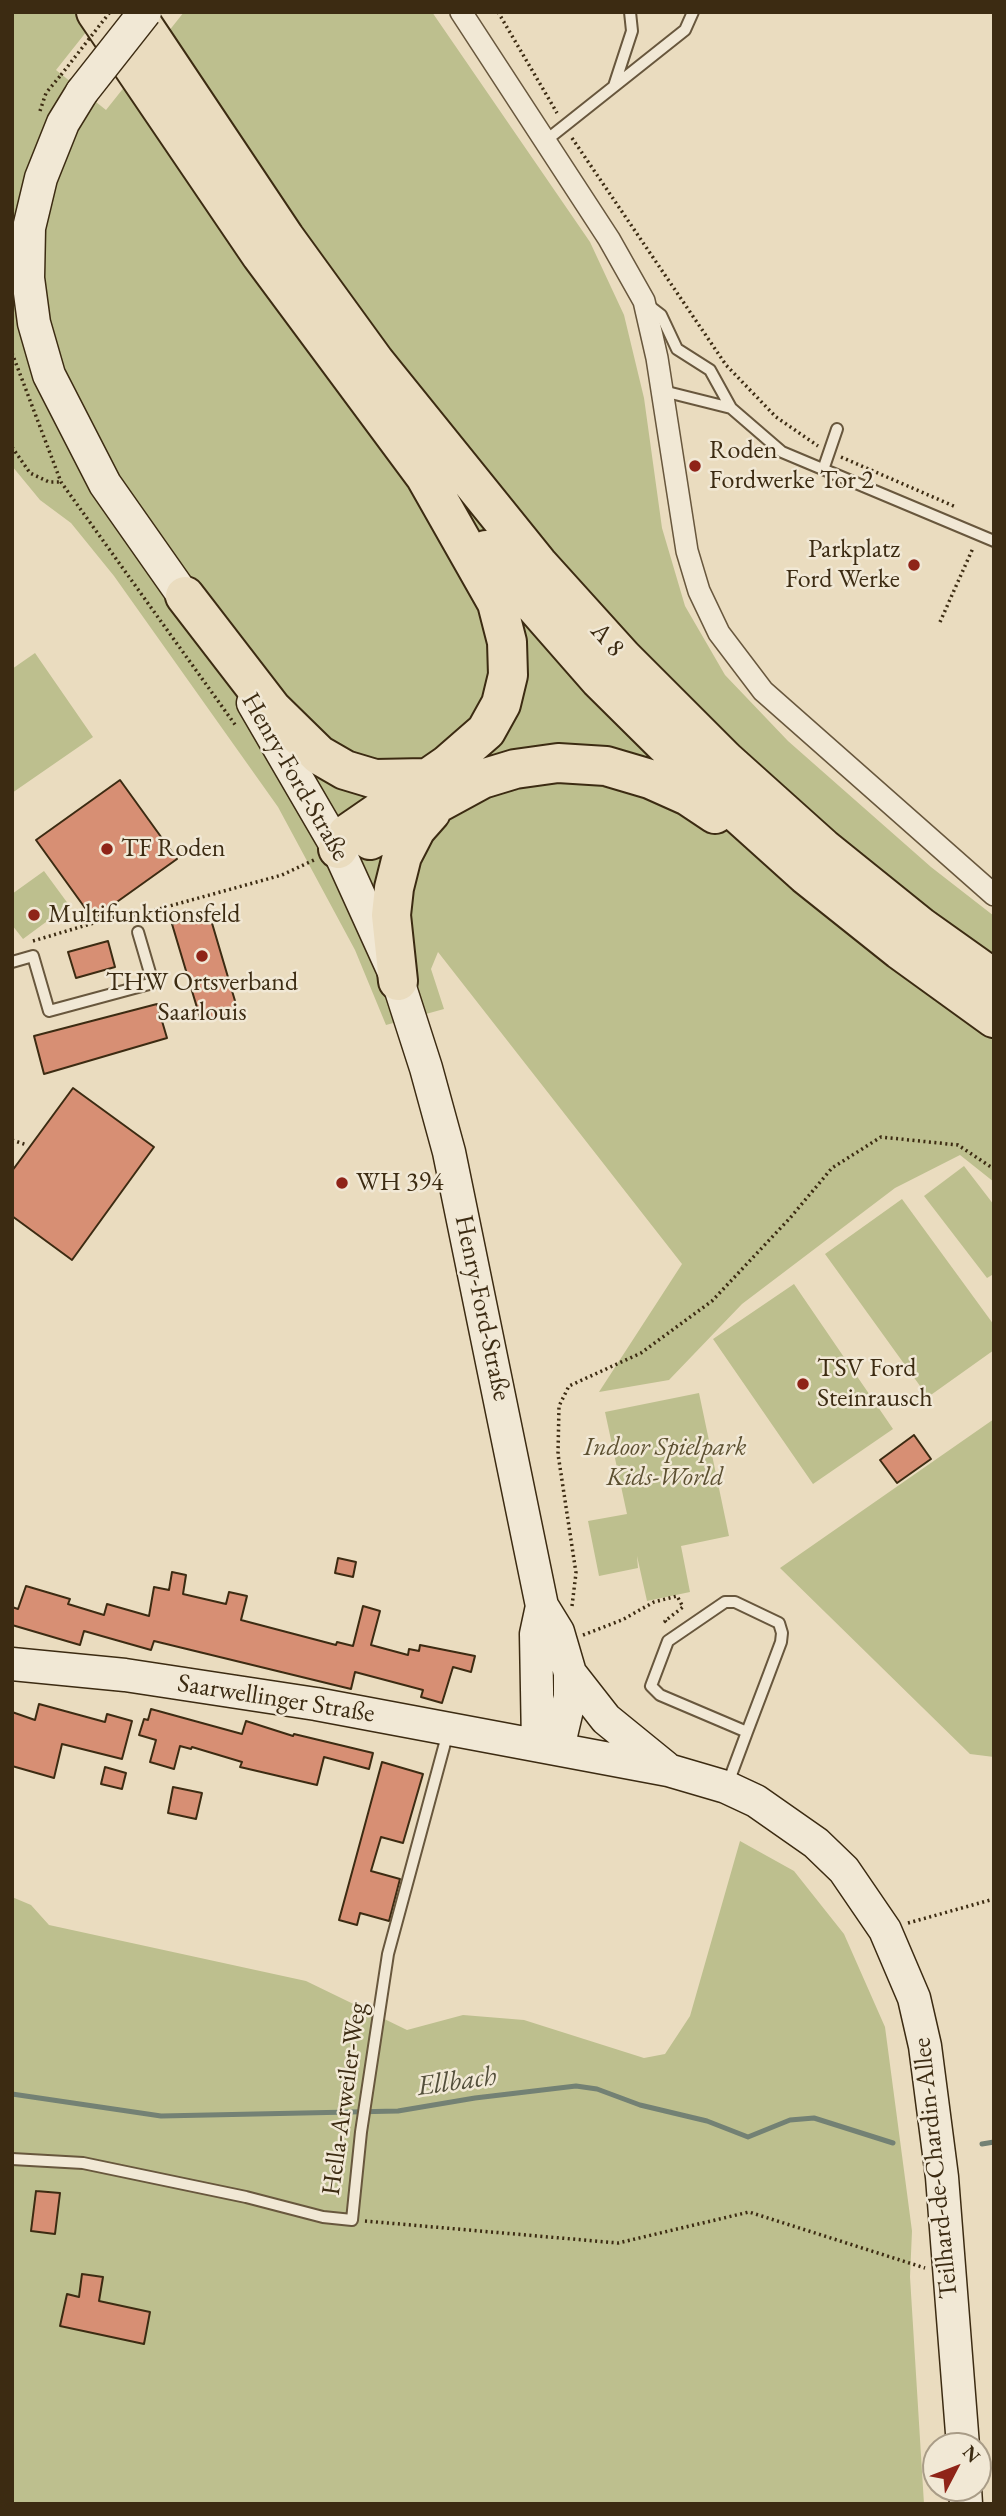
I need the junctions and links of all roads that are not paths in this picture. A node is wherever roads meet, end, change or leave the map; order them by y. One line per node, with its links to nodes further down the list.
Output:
1 (96, 12): 14 (highway, A 8)
2 (134, 12): 23 (highway, A 8 / A 8)
3 (145, 12): 16 (street, Henry-Ford-Straße, bridge)
4 (461, 12): 8 (street)
5 (630, 12): 7 (lane)
6 (693, 12): 7 (lane)
7 (614, 86): 8 (lane)
8 (544, 142): 9 (street)
9 (644, 301): 10 (street); 11 (lane)
10 (663, 391): 11 (lane); 20 (street)
11 (731, 408): 13 (lane)
12 (837, 429): 13 (lane)
13 (824, 467): 15 (lane)
14 (425, 476): 17 (highway); 19 (highway, A 8 / A 8)
15 (994, 541)
16 (185, 596): 17 (highway); 18 (street, Henry-Ford-Straße)
17 (432, 791): 18 (highway); 19 (highway); 24 (highway)
18 (325, 848): 24 (street, Henry-Ford-Straße)
19 (806, 875): 25 (highway, A 8 / A 8)
20 (994, 895)
21 (138, 932): 22 (lane)
22 (12, 962)
23 (994, 979)
24 (398, 981): 26 (street, Henry-Ford-Straße)
25 (994, 1018)
26 (542, 1606): 28 (street, Henry-Ford-Straße); 31 (street, Henry-Ford-Straße)
27 (12, 1664): 29 (street, Saarwellinger Straße)
28 (570, 1673): 31 (street, Henry-Ford-Straße); 32 (street)
29 (449, 1729): 31 (street, Saarwellinger Straße); 34 (lane, Hella-Arweiler-Weg)
30 (747, 1732): 30 (lane); 33 (lane)
31 (548, 1746): 32 (street, Teilhard-de-Chardin-Allee)
32 (668, 1770): 33 (street, Teilhard-de-Chardin-Allee)
33 (727, 1787): 35 (street, Teilhard-de-Chardin-Allee)
34 (12, 2159)
35 (962, 2432)

